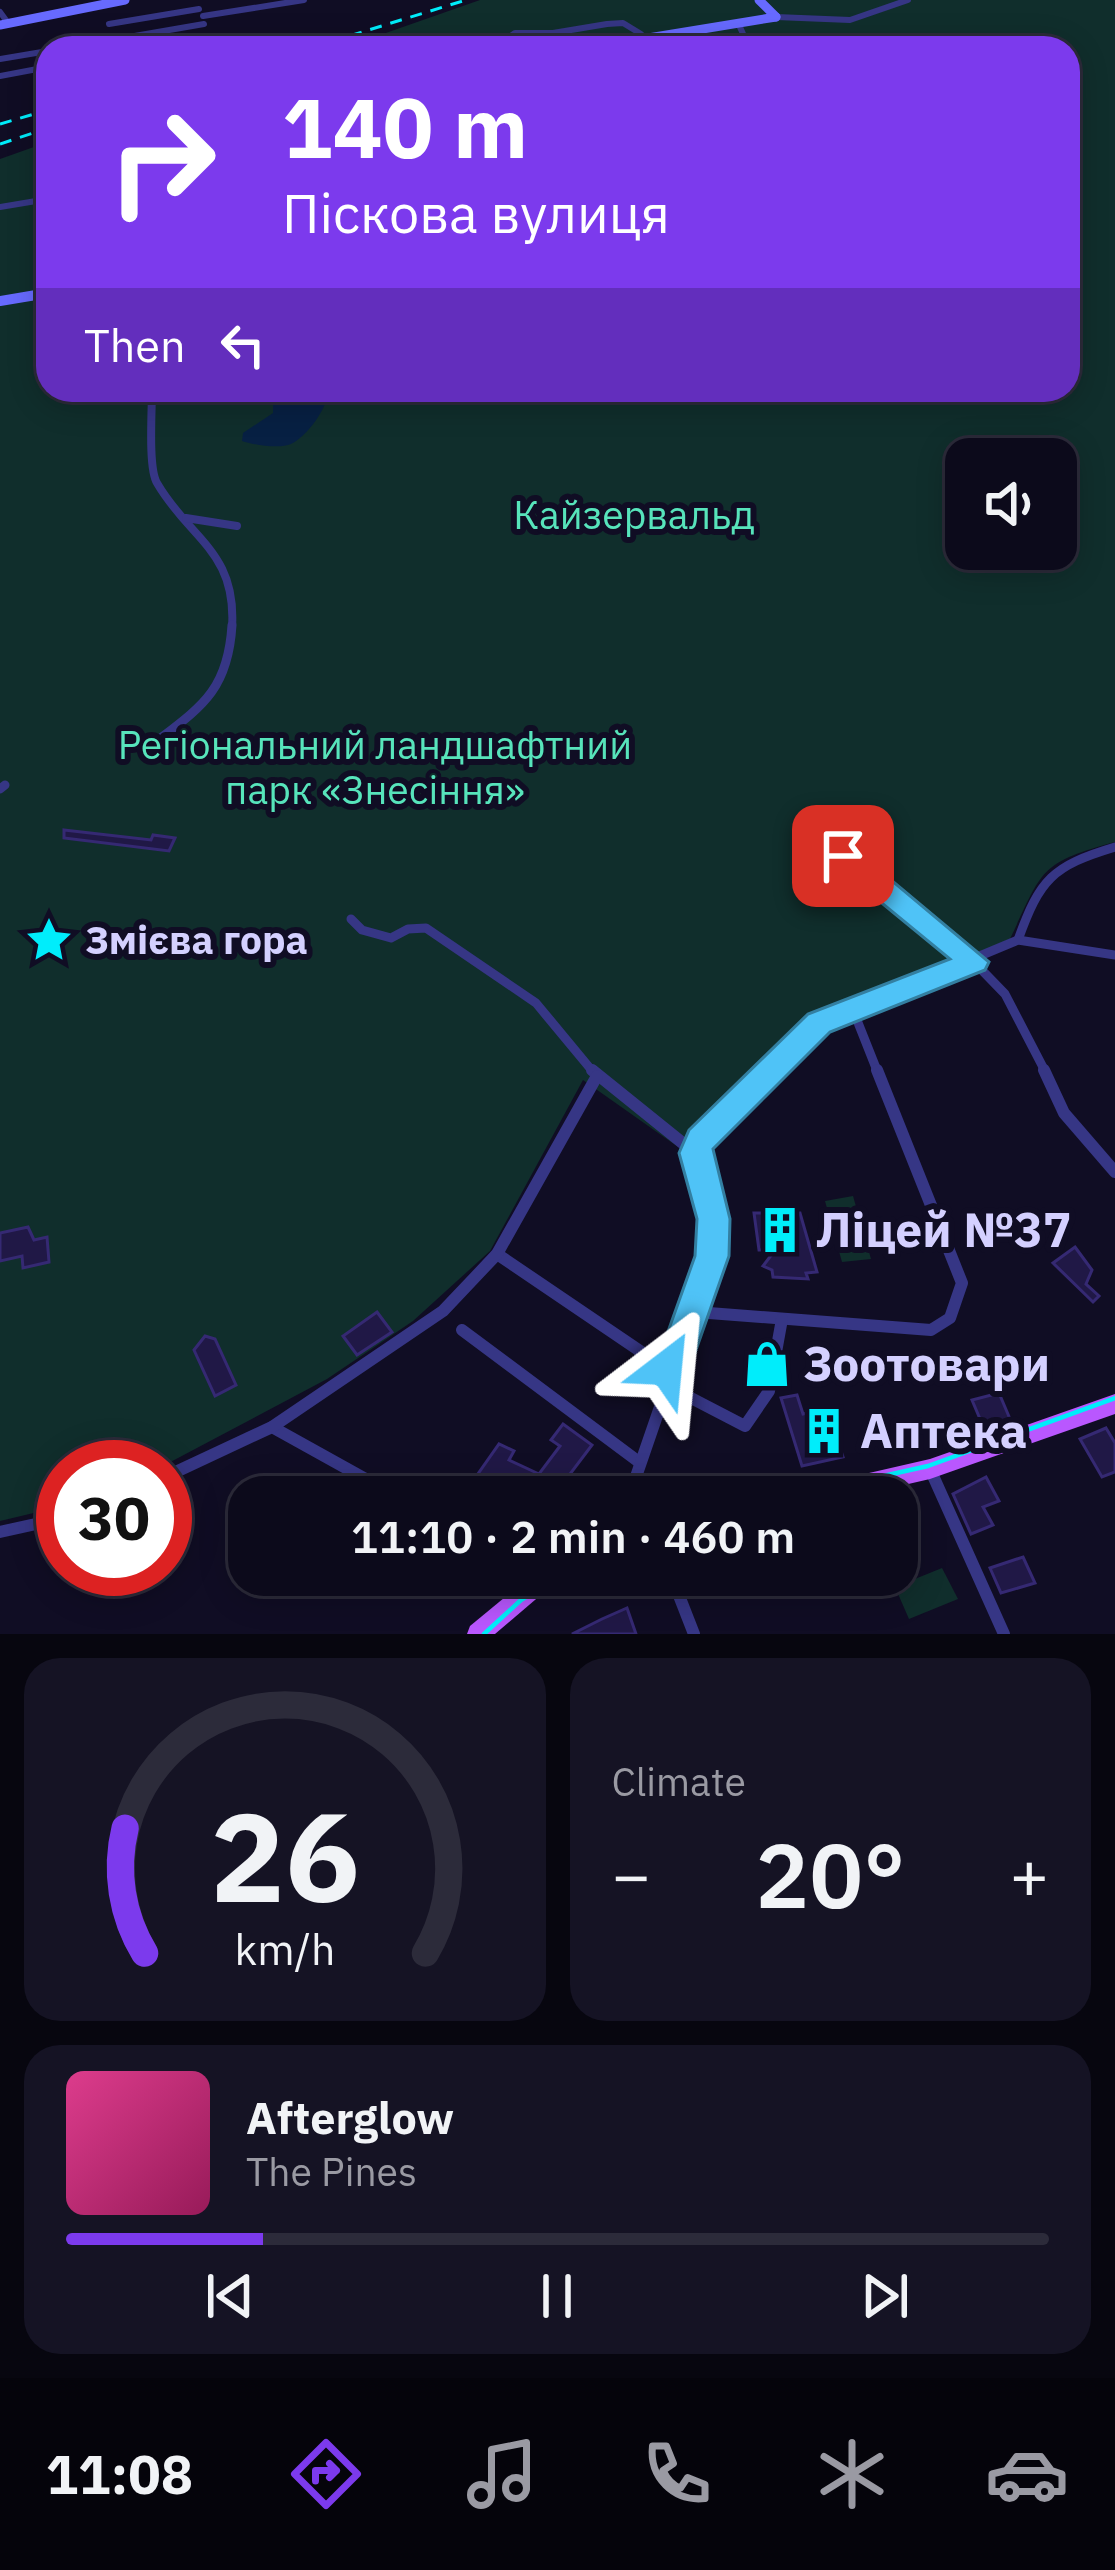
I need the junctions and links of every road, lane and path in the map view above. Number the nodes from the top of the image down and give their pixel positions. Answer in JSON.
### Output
{"nodes":[{"id":1,"x":125,"y":0,"type":"edge"},
{"id":2,"x":194,"y":0,"type":"edge"},
{"id":3,"x":304,"y":0,"type":"edge"},
{"id":4,"x":759,"y":0,"type":"edge"},
{"id":5,"x":908,"y":0,"type":"edge"},
{"id":6,"x":202,"y":16,"type":"junction"},
{"id":7,"x":770,"y":17,"type":"junction"},
{"id":8,"x":2,"y":19,"type":"edge"},
{"id":9,"x":109,"y":24,"type":"dead end"},
{"id":10,"x":739,"y":25,"type":"junction"},
{"id":11,"x":641,"y":34,"type":"junction"},
{"id":12,"x":116,"y":36,"type":"edge"},
{"id":13,"x":206,"y":36,"type":"edge"},
{"id":14,"x":511,"y":36,"type":"edge"},
{"id":15,"x":633,"y":36,"type":"edge"},
{"id":16,"x":744,"y":36,"type":"edge"},
{"id":17,"x":36,"y":53,"type":"edge"},
{"id":18,"x":0,"y":59,"type":"edge"},
{"id":19,"x":36,"y":69,"type":"edge"},
{"id":20,"x":0,"y":76,"type":"edge"},
{"id":21,"x":36,"y":201,"type":"edge"},
{"id":22,"x":0,"y":207,"type":"edge"},
{"id":23,"x":36,"y":295,"type":"edge"},
{"id":24,"x":1,"y":299,"type":"edge"},
{"id":25,"x":152,"y":402,"type":"edge"},
{"id":26,"x":186,"y":518,"type":"junction"},
{"id":27,"x":236,"y":526,"type":"dead end"},
{"id":28,"x":153,"y":744,"type":"dead end"},
{"id":29,"x":1115,"y":847,"type":"edge"},
{"id":30,"x":843,"y":856,"type":"dead end"},
{"id":31,"x":351,"y":919,"type":"dead end"},
{"id":32,"x":1018,"y":940,"type":"junction"},
{"id":33,"x":1112,"y":958,"type":"edge"},
{"id":34,"x":974,"y":962,"type":"junction"},
{"id":35,"x":853,"y":1010,"type":"junction"},
{"id":36,"x":597,"y":1076,"type":"junction"},
{"id":37,"x":695,"y":1153,"type":"junction"},
{"id":38,"x":1115,"y":1172,"type":"edge"},
{"id":39,"x":496,"y":1254,"type":"junction"},
{"id":40,"x":696,"y":1312,"type":"junction"},
{"id":41,"x":782,"y":1319,"type":"junction"},
{"id":42,"x":462,"y":1330,"type":"dead end"},
{"id":43,"x":669,"y":1378,"type":"junction"},
{"id":44,"x":1115,"y":1404,"type":"edge"},
{"id":45,"x":272,"y":1427,"type":"junction"},
{"id":46,"x":639,"y":1462,"type":"junction"},
{"id":47,"x":192,"y":1465,"type":"edge"},
{"id":48,"x":930,"y":1469,"type":"junction"},
{"id":49,"x":360,"y":1476,"type":"edge"},
{"id":50,"x":635,"y":1476,"type":"edge"},
{"id":51,"x":900,"y":1476,"type":"edge"},
{"id":52,"x":36,"y":1524,"type":"edge"},
{"id":53,"x":0,"y":1532,"type":"edge"},
{"id":54,"x":522,"y":1596,"type":"edge"},
{"id":55,"x":679,"y":1596,"type":"edge"},
{"id":56,"x":478,"y":1634,"type":"edge"},
{"id":57,"x":694,"y":1634,"type":"edge"},
{"id":58,"x":1004,"y":1634,"type":"edge"}],
"edges":[{"from":1,"to":8,"type":"street"},
{"from":2,"to":6,"type":"street"},
{"from":3,"to":6,"type":"street"},
{"from":4,"to":7,"type":"street"},
{"from":5,"to":7,"type":"street"},
{"from":6,"to":9,"type":"street"},
{"from":6,"to":12,"type":"street"},
{"from":6,"to":13,"type":"street"},
{"from":7,"to":10,"type":"street"},
{"from":10,"to":11,"type":"street"},
{"from":10,"to":16,"type":"street"},
{"from":11,"to":14,"type":"street"},
{"from":11,"to":15,"type":"street"},
{"from":17,"to":18,"type":"street"},
{"from":19,"to":20,"type":"street"},
{"from":21,"to":22,"type":"street"},
{"from":23,"to":24,"type":"street"},
{"from":25,"to":26,"type":"street"},
{"from":26,"to":27,"type":"street"},
{"from":26,"to":28,"type":"street"},
{"from":29,"to":32,"type":"street"},
{"from":30,"to":34,"type":"street"},
{"from":31,"to":36,"type":"street"},
{"from":32,"to":33,"type":"street"},
{"from":32,"to":34,"type":"street"},
{"from":34,"to":35,"type":"street"},
{"from":34,"to":38,"type":"street"},
{"from":35,"to":37,"type":"street"},
{"from":35,"to":41,"type":"street"},
{"from":36,"to":37,"type":"street"},
{"from":36,"to":39,"type":"street"},
{"from":37,"to":40,"type":"street"},
{"from":39,"to":43,"type":"street"},
{"from":39,"to":45,"type":"street"},
{"from":40,"to":41,"type":"street"},
{"from":40,"to":43,"type":"street"},
{"from":41,"to":43,"type":"street"},
{"from":42,"to":46,"type":"street"},
{"from":43,"to":46,"type":"street"},
{"from":44,"to":48,"type":"main road"},
{"from":45,"to":47,"type":"street"},
{"from":45,"to":49,"type":"street"},
{"from":46,"to":50,"type":"street"},
{"from":48,"to":51,"type":"main road"},
{"from":48,"to":58,"type":"street"},
{"from":52,"to":53,"type":"street"},
{"from":54,"to":56,"type":"main road"},
{"from":55,"to":57,"type":"street"}]}
